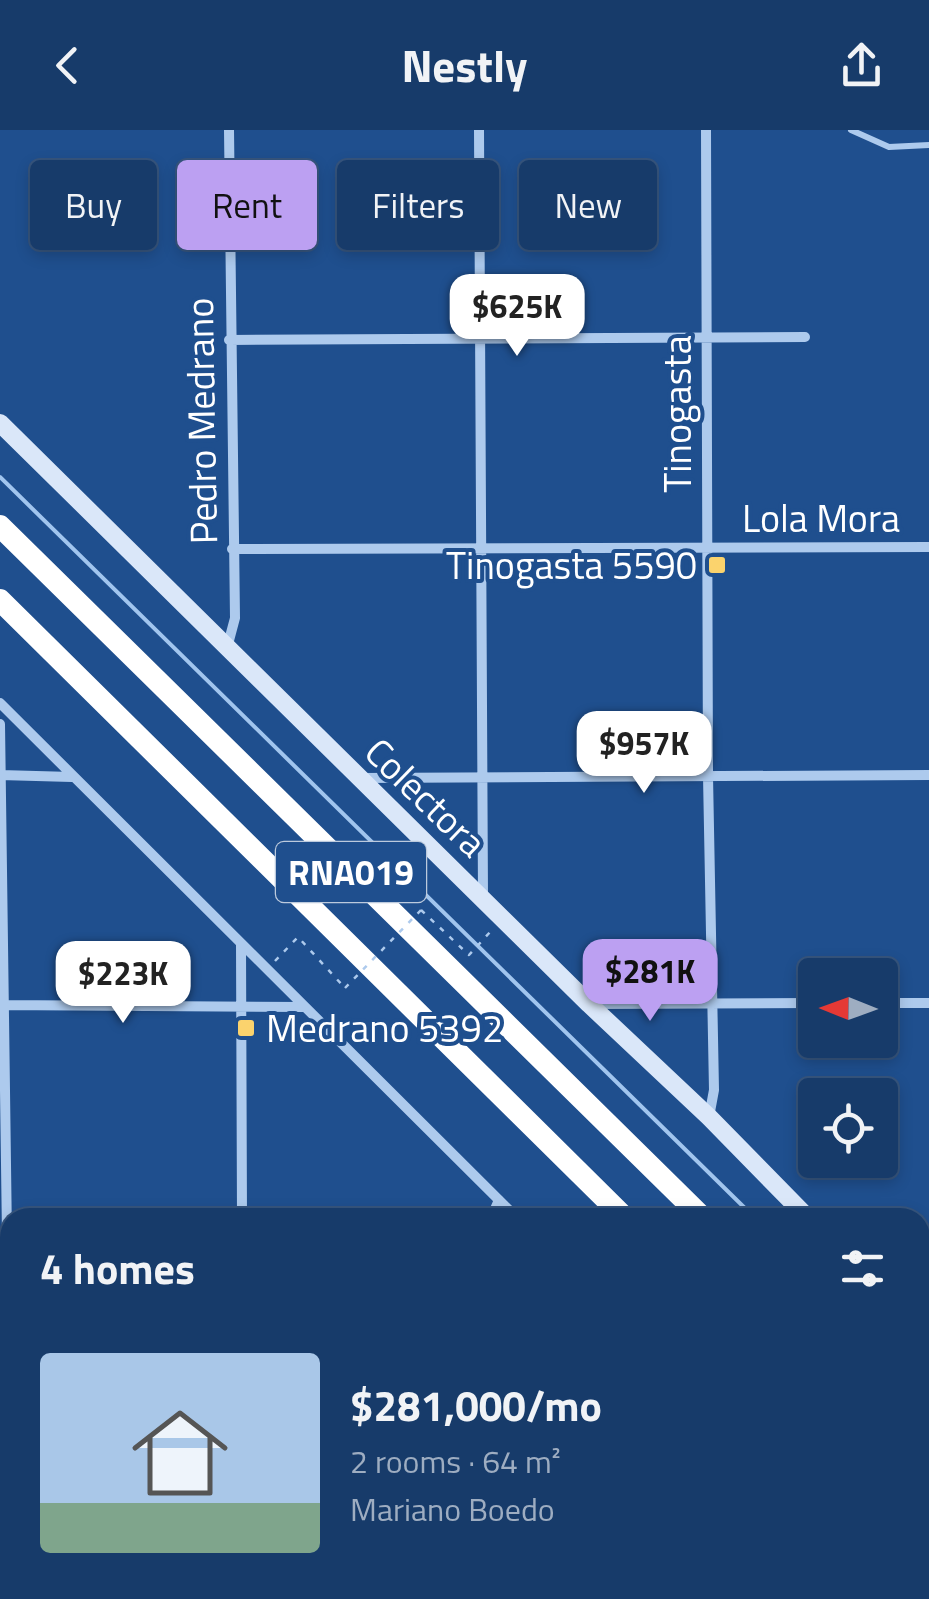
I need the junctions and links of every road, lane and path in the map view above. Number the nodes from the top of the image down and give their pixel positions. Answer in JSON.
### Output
{"nodes":[{"id":1,"x":230,"y":130,"type":"edge"},
{"id":2,"x":480,"y":130,"type":"edge"},
{"id":3,"x":706,"y":130,"type":"edge"},
{"id":4,"x":851,"y":130,"type":"edge"},
{"id":5,"x":929,"y":145,"type":"edge"},
{"id":6,"x":706,"y":338,"type":"junction"},
{"id":7,"x":805,"y":338,"type":"dead end"},
{"id":8,"x":480,"y":339,"type":"junction"},
{"id":9,"x":229,"y":340,"type":"junction"},
{"id":10,"x":0,"y":423,"type":"edge"},
{"id":11,"x":0,"y":526,"type":"edge"},
{"id":12,"x":707,"y":548,"type":"junction"},
{"id":13,"x":929,"y":548,"type":"edge"},
{"id":14,"x":232,"y":549,"type":"junction"},
{"id":15,"x":481,"y":549,"type":"junction"},
{"id":16,"x":0,"y":600,"type":"edge"},
{"id":17,"x":227,"y":649,"type":"junction"},
{"id":18,"x":0,"y":703,"type":"edge"},
{"id":19,"x":0,"y":724,"type":"edge"},
{"id":20,"x":1,"y":775,"type":"edge"},
{"id":21,"x":708,"y":776,"type":"junction"},
{"id":22,"x":929,"y":776,"type":"edge"},
{"id":23,"x":74,"y":777,"type":"junction"},
{"id":24,"x":482,"y":777,"type":"junction"},
{"id":25,"x":358,"y":778,"type":"junction"},
{"id":26,"x":482,"y":898,"type":"junction"},
{"id":27,"x":494,"y":927,"type":"dead end"},
{"id":28,"x":241,"y":946,"type":"junction"},
{"id":29,"x":286,"y":971,"type":"dead end"},
{"id":30,"x":712,"y":1003,"type":"junction"},
{"id":31,"x":798,"y":1003,"type":"edge"},
{"id":32,"x":898,"y":1003,"type":"edge"},
{"id":33,"x":929,"y":1003,"type":"edge"},
{"id":34,"x":589,"y":1004,"type":"junction"},
{"id":35,"x":3,"y":1006,"type":"edge"},
{"id":36,"x":241,"y":1006,"type":"junction"},
{"id":37,"x":304,"y":1007,"type":"junction"},
{"id":38,"x":709,"y":1116,"type":"junction"},
{"id":39,"x":499,"y":1200,"type":"junction"},
{"id":40,"x":6,"y":1208,"type":"edge"},
{"id":41,"x":242,"y":1208,"type":"edge"},
{"id":42,"x":495,"y":1208,"type":"edge"},
{"id":43,"x":507,"y":1208,"type":"edge"},
{"id":44,"x":615,"y":1208,"type":"edge"},
{"id":45,"x":693,"y":1208,"type":"edge"},
{"id":46,"x":798,"y":1208,"type":"edge"}],
"edges":[{"from":1,"to":9,"type":"street","name":"Pedro Medrano"},
{"from":2,"to":8,"type":"street"},
{"from":3,"to":6,"type":"street","name":"Tinogasta"},
{"from":4,"to":5,"type":"lane"},
{"from":6,"to":7,"type":"street"},
{"from":6,"to":8,"type":"street"},
{"from":6,"to":12,"type":"street","name":"Tinogasta"},
{"from":8,"to":9,"type":"street"},
{"from":8,"to":15,"type":"street"},
{"from":9,"to":14,"type":"street","name":"Pedro Medrano"},
{"from":10,"to":17,"type":"street","name":"Colectora"},
{"from":11,"to":45,"type":"highway","number":"RNA019"},
{"from":12,"to":13,"type":"street","name":"Lola Mora"},
{"from":12,"to":15,"type":"street","name":"Lola Mora"},
{"from":12,"to":21,"type":"street","name":"Tinogasta"},
{"from":14,"to":15,"type":"street","name":"Lola Mora"},
{"from":14,"to":17,"type":"street","name":"Pedro Medrano"},
{"from":15,"to":24,"type":"street"},
{"from":16,"to":44,"type":"highway","number":"RNA019"},
{"from":17,"to":25,"type":"street","name":"Colectora"},
{"from":18,"to":23,"type":"street"},
{"from":19,"to":20,"type":"street"},
{"from":20,"to":23,"type":"street"},
{"from":20,"to":35,"type":"street"},
{"from":21,"to":22,"type":"street"},
{"from":21,"to":24,"type":"street"},
{"from":21,"to":30,"type":"street","name":"Tinogasta"},
{"from":23,"to":28,"type":"street"},
{"from":24,"to":25,"type":"street"},
{"from":24,"to":26,"type":"street"},
{"from":25,"to":26,"type":"street","name":"Colectora"},
{"from":26,"to":34,"type":"street","name":"Colectora"},
{"from":27,"to":29,"type":"path","bridge":true},
{"from":28,"to":36,"type":"street"},
{"from":28,"to":37,"type":"street"},
{"from":30,"to":31,"type":"street"},
{"from":30,"to":34,"type":"street"},
{"from":30,"to":38,"type":"street","name":"Tinogasta"},
{"from":32,"to":33,"type":"street"},
{"from":34,"to":38,"type":"street","name":"Colectora"},
{"from":35,"to":36,"type":"street"},
{"from":35,"to":40,"type":"street"},
{"from":36,"to":37,"type":"street"},
{"from":36,"to":41,"type":"street"},
{"from":37,"to":39,"type":"street"},
{"from":38,"to":46,"type":"street","name":"Colectora"},
{"from":39,"to":42,"type":"street"},
{"from":39,"to":43,"type":"street"}]}
